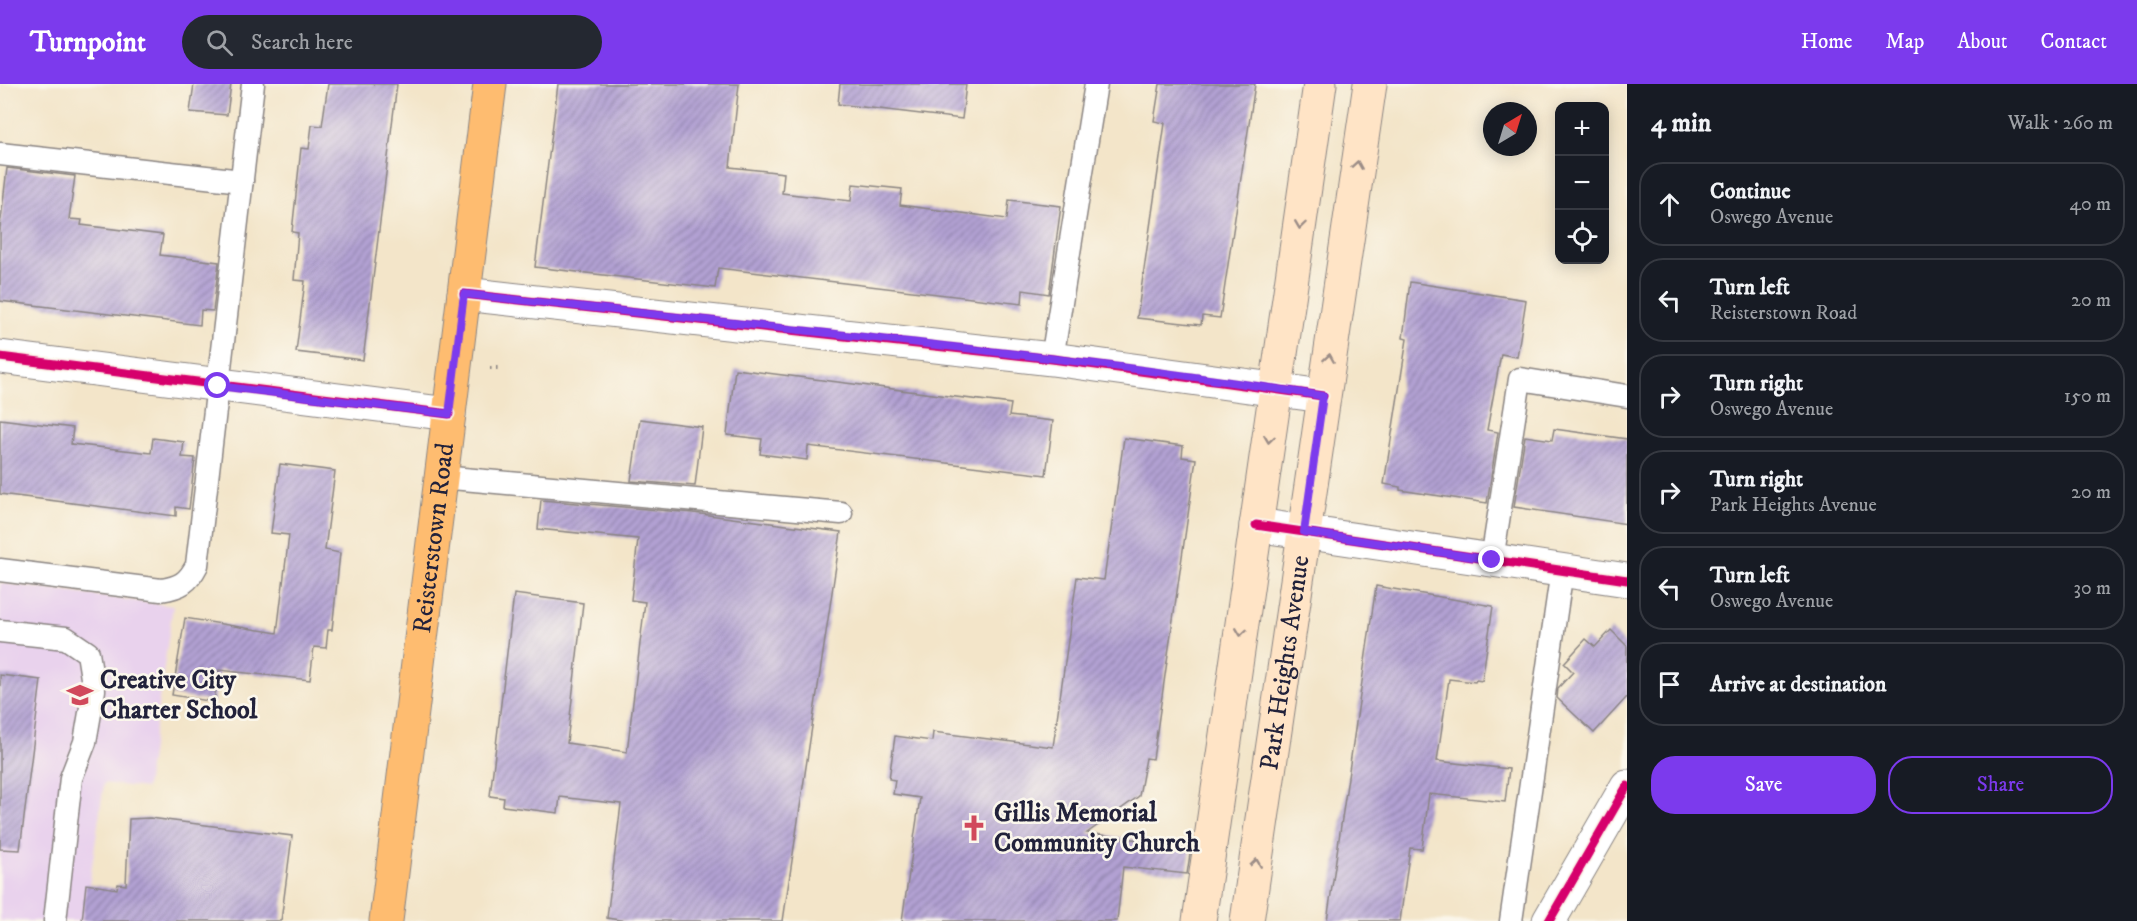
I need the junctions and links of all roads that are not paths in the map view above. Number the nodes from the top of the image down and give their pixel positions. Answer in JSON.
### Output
{"nodes":[{"id":1,"x":253,"y":84,"type":"edge"},
{"id":2,"x":490,"y":84,"type":"edge"},
{"id":3,"x":1096,"y":84,"type":"edge"},
{"id":4,"x":1320,"y":84,"type":"edge"},
{"id":5,"x":1370,"y":84,"type":"edge"},
{"id":6,"x":0,"y":154,"type":"edge"},
{"id":7,"x":242,"y":181,"type":"junction"},
{"id":8,"x":464,"y":294,"type":"junction"},
{"id":9,"x":0,"y":357,"type":"edge"},
{"id":10,"x":1052,"y":359,"type":"junction"},
{"id":11,"x":218,"y":386,"type":"junction"},
{"id":12,"x":1276,"y":389,"type":"junction"},
{"id":13,"x":1323,"y":396,"type":"junction"},
{"id":14,"x":1627,"y":396,"type":"edge"},
{"id":15,"x":449,"y":414,"type":"junction"},
{"id":16,"x":441,"y":477,"type":"junction"},
{"id":17,"x":842,"y":513,"type":"dead end"},
{"id":18,"x":1256,"y":525,"type":"junction"},
{"id":19,"x":1304,"y":532,"type":"junction"},
{"id":20,"x":1492,"y":560,"type":"junction"},
{"id":21,"x":0,"y":570,"type":"edge"},
{"id":22,"x":1562,"y":570,"type":"junction"},
{"id":23,"x":1627,"y":579,"type":"edge"},
{"id":24,"x":0,"y":631,"type":"edge"},
{"id":25,"x":1624,"y":796,"type":"edge"},
{"id":26,"x":56,"y":921,"type":"edge"},
{"id":27,"x":386,"y":921,"type":"edge"},
{"id":28,"x":1199,"y":921,"type":"edge"},
{"id":29,"x":1247,"y":921,"type":"edge"},
{"id":30,"x":1511,"y":921,"type":"edge"},
{"id":31,"x":1549,"y":921,"type":"edge"}],
"edges":[{"from":1,"to":7,"type":"lane"},
{"from":2,"to":8,"type":"main road","name":"Reisterstown Road"},
{"from":3,"to":10,"type":"lane"},
{"from":4,"to":12,"type":"main road","name":"Park Heights Avenue","one_way":true},
{"from":13,"to":5,"type":"main road","name":"Park Heights Avenue","one_way":true},
{"from":6,"to":7,"type":"lane"},
{"from":7,"to":11,"type":"lane"},
{"from":8,"to":10,"type":"street"},
{"from":8,"to":15,"type":"main road","name":"Reisterstown Road"},
{"from":9,"to":11,"type":"street"},
{"from":10,"to":12,"type":"street"},
{"from":11,"to":15,"type":"street"},
{"from":11,"to":21,"type":"lane"},
{"from":12,"to":13,"type":"street"},
{"from":12,"to":18,"type":"main road","name":"Park Heights Avenue","one_way":true},
{"from":13,"to":19,"type":"main road","name":"Park Heights Avenue"},
{"from":14,"to":20,"type":"lane"},
{"from":15,"to":16,"type":"main road","name":"Reisterstown Road"},
{"from":16,"to":17,"type":"lane"},
{"from":16,"to":27,"type":"main road","name":"Reisterstown Road"},
{"from":18,"to":19,"type":"street"},
{"from":18,"to":28,"type":"main road","name":"Park Heights Avenue","one_way":true},
{"from":19,"to":20,"type":"street"},
{"from":29,"to":19,"type":"main road","name":"Park Heights Avenue","one_way":true},
{"from":20,"to":22,"type":"street"},
{"from":22,"to":23,"type":"street"},
{"from":22,"to":30,"type":"lane"},
{"from":24,"to":26,"type":"lane"},
{"from":25,"to":31,"type":"street"}]}
